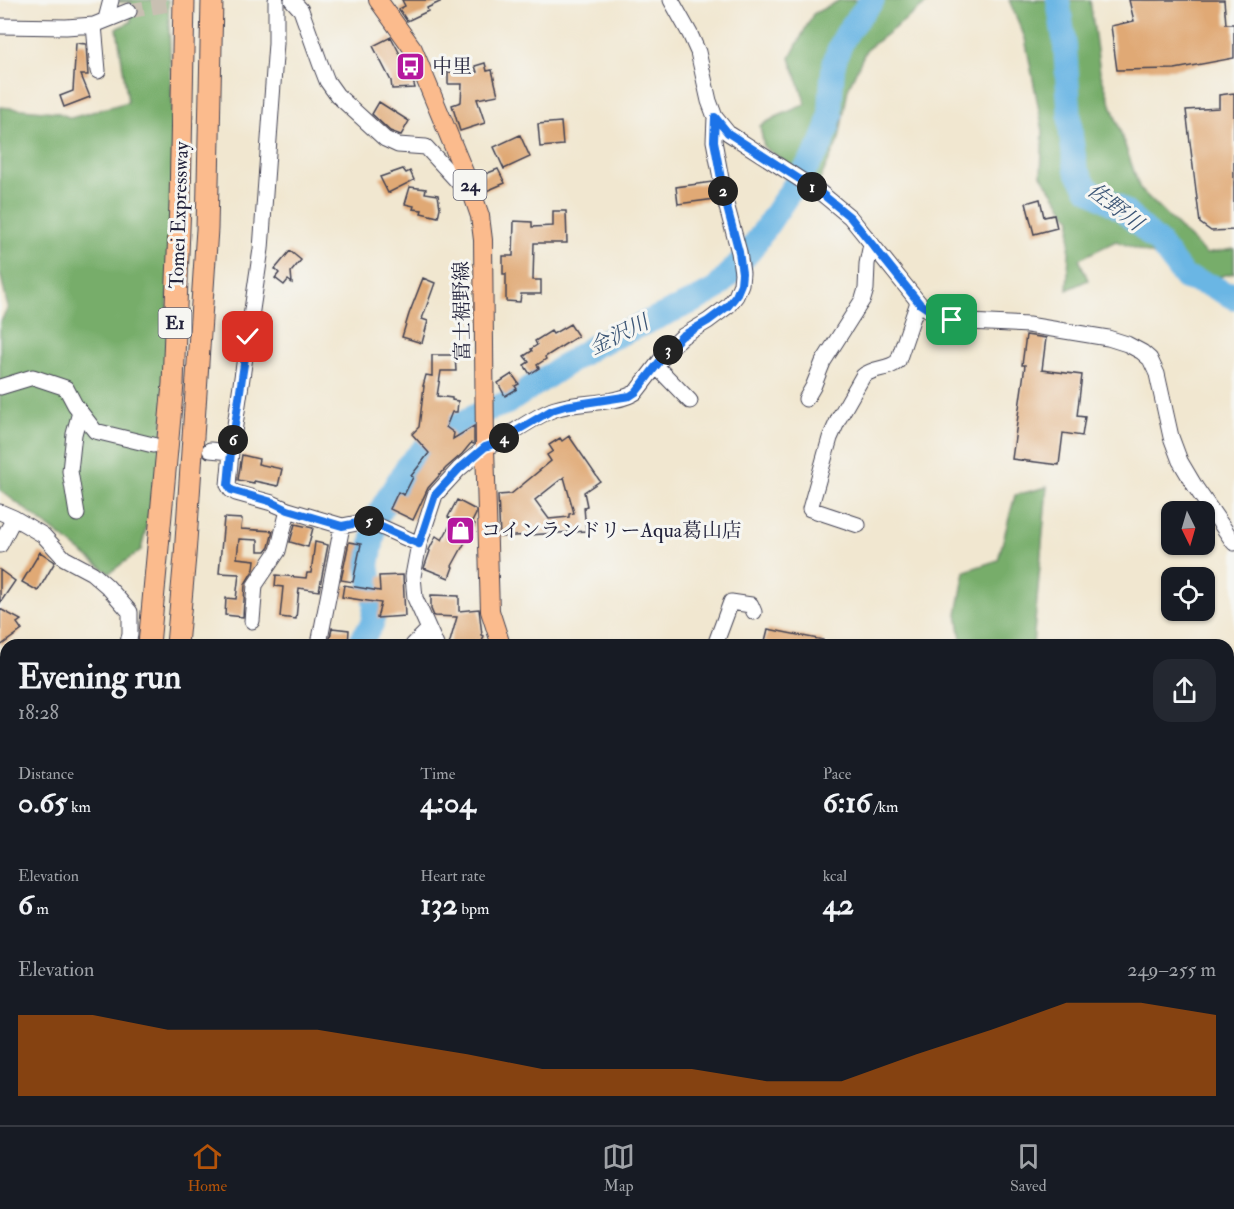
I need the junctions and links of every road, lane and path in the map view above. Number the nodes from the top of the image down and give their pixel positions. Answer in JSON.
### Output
{"nodes":[{"id":1,"x":111,"y":0,"type":"edge"},
{"id":2,"x":174,"y":0,"type":"edge"},
{"id":3,"x":184,"y":0,"type":"edge"},
{"id":4,"x":212,"y":0,"type":"edge"},
{"id":5,"x":276,"y":0,"type":"edge"},
{"id":6,"x":292,"y":0,"type":"edge"},
{"id":7,"x":378,"y":0,"type":"edge"},
{"id":8,"x":676,"y":1,"type":"edge"},
{"id":9,"x":129,"y":11,"type":"tunnel mouth"},
{"id":10,"x":100,"y":22,"type":"junction"},
{"id":11,"x":0,"y":26,"type":"edge"},
{"id":12,"x":98,"y":71,"type":"dead end"},
{"id":13,"x":715,"y":117,"type":"junction"},
{"id":14,"x":182,"y":121,"type":"junction"},
{"id":15,"x":469,"y":184,"type":"junction"},
{"id":16,"x":872,"y":244,"type":"junction"},
{"id":17,"x":918,"y":302,"type":"junction"},
{"id":18,"x":656,"y":366,"type":"junction"},
{"id":19,"x":0,"y":387,"type":"edge"},
{"id":20,"x":806,"y":399,"type":"dead end"},
{"id":21,"x":690,"y":400,"type":"dead end"},
{"id":22,"x":80,"y":412,"type":"junction"},
{"id":23,"x":153,"y":445,"type":"dead end"},
{"id":24,"x":485,"y":447,"type":"junction"},
{"id":25,"x":210,"y":450,"type":"dead end"},
{"id":26,"x":231,"y":452,"type":"junction"},
{"id":27,"x":288,"y":510,"type":"junction"},
{"id":28,"x":77,"y":514,"type":"dead end"},
{"id":29,"x":7,"y":515,"type":"edge"},
{"id":30,"x":858,"y":525,"type":"dead end"},
{"id":31,"x":342,"y":526,"type":"junction"},
{"id":32,"x":1234,"y":543,"type":"edge"},
{"id":33,"x":419,"y":544,"type":"junction"},
{"id":34,"x":0,"y":545,"type":"edge"},
{"id":35,"x":754,"y":612,"type":"dead end"},
{"id":36,"x":252,"y":621,"type":"dead end"},
{"id":37,"x":428,"y":630,"type":"junction"},
{"id":38,"x":129,"y":639,"type":"edge"},
{"id":39,"x":150,"y":639,"type":"edge"},
{"id":40,"x":178,"y":639,"type":"edge"},
{"id":41,"x":320,"y":639,"type":"edge"},
{"id":42,"x":419,"y":639,"type":"edge"},
{"id":43,"x":433,"y":639,"type":"edge"},
{"id":44,"x":499,"y":639,"type":"edge"},
{"id":45,"x":717,"y":639,"type":"edge"}],
"edges":[{"from":1,"to":10,"type":"street"},
{"from":2,"to":14,"type":"street"},
{"from":3,"to":14,"type":"highway","name":"Tomei Expressway","number":"E1"},
{"from":4,"to":40,"type":"highway","name":"Tomei Expressway","number":"E1"},
{"from":5,"to":26,"type":"street"},
{"from":6,"to":15,"type":"street"},
{"from":7,"to":15,"type":"main road","name":"富士裾野線","number":"24"},
{"from":8,"to":13,"type":"street"},
{"from":9,"to":10,"type":"street"},
{"from":10,"to":11,"type":"street"},
{"from":10,"to":12,"type":"street"},
{"from":13,"to":16,"type":"street"},
{"from":13,"to":18,"type":"street"},
{"from":14,"to":39,"type":"highway","name":"Tomei Expressway","number":"E1"},
{"from":15,"to":24,"type":"main road","name":"富士裾野線","number":"24"},
{"from":16,"to":17,"type":"street"},
{"from":16,"to":20,"type":"street"},
{"from":17,"to":30,"type":"street"},
{"from":17,"to":32,"type":"street"},
{"from":18,"to":21,"type":"street"},
{"from":18,"to":24,"type":"street"},
{"from":19,"to":22,"type":"street"},
{"from":22,"to":23,"type":"street"},
{"from":22,"to":28,"type":"street"},
{"from":24,"to":33,"type":"street"},
{"from":24,"to":44,"type":"main road","name":"富士裾野線","number":"24"},
{"from":25,"to":26,"type":"street"},
{"from":26,"to":27,"type":"street"},
{"from":27,"to":31,"type":"street"},
{"from":27,"to":36,"type":"street"},
{"from":29,"to":34,"type":"street"},
{"from":29,"to":38,"type":"street"},
{"from":31,"to":33,"type":"street"},
{"from":31,"to":41,"type":"street"},
{"from":33,"to":37,"type":"street"},
{"from":35,"to":45,"type":"street"},
{"from":37,"to":42,"type":"street"},
{"from":37,"to":43,"type":"street"}]}
